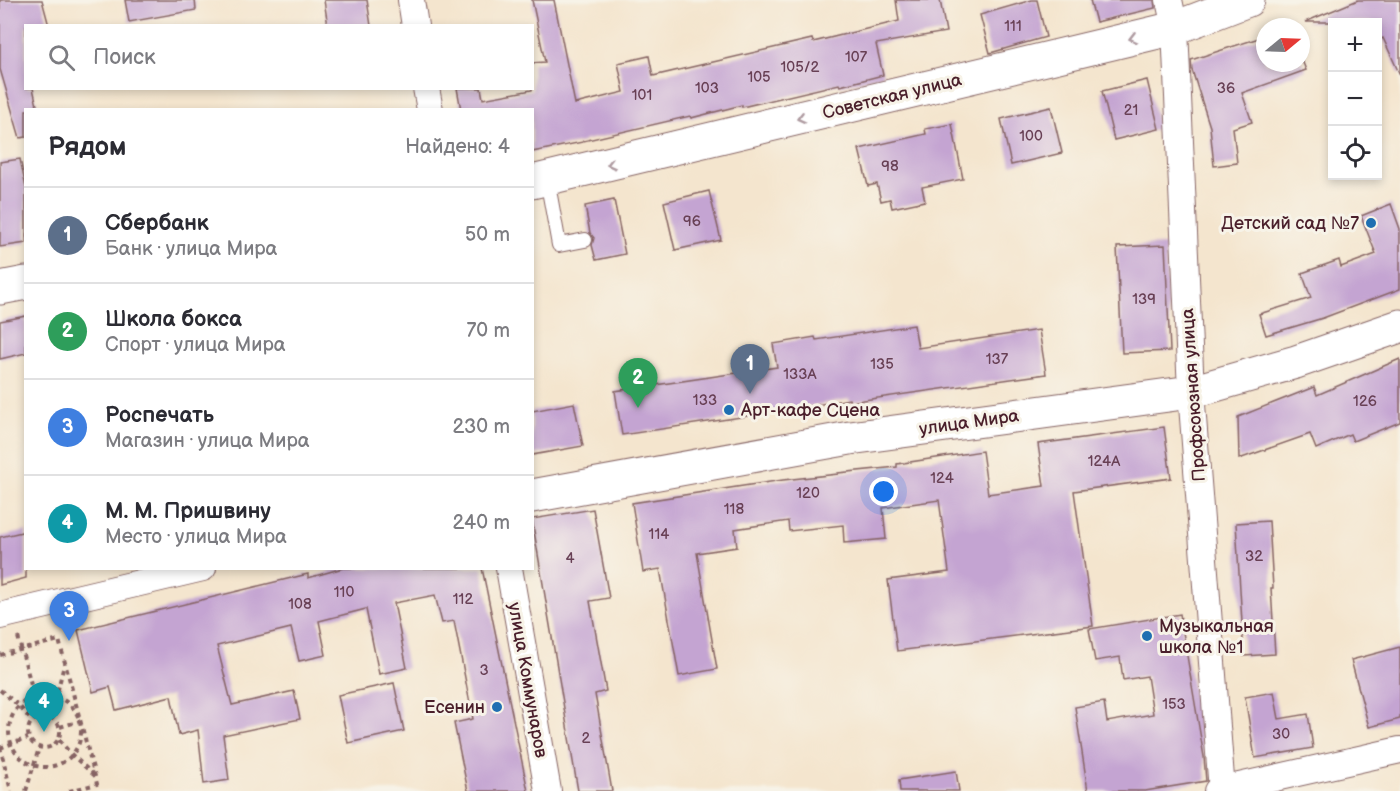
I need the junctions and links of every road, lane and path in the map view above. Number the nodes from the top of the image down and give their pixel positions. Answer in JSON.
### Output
{"nodes":[{"id":1,"x":411,"y":0,"type":"edge"},
{"id":2,"x":1248,"y":0,"type":"edge"},
{"id":3,"x":1172,"y":14,"type":"edge"},
{"id":4,"x":415,"y":24,"type":"edge"},
{"id":5,"x":426,"y":90,"type":"edge"},
{"id":6,"x":430,"y":108,"type":"edge"},
{"id":7,"x":540,"y":181,"type":"edge"},
{"id":8,"x":585,"y":240,"type":"dead end"},
{"id":9,"x":24,"y":283,"type":"edge"},
{"id":10,"x":0,"y":288,"type":"edge"},
{"id":11,"x":1400,"y":326,"type":"edge"},
{"id":12,"x":1191,"y":392,"type":"junction"},
{"id":13,"x":534,"y":496,"type":"edge"},
{"id":14,"x":195,"y":570,"type":"edge"},
{"id":15,"x":509,"y":570,"type":"edge"},
{"id":16,"x":5,"y":615,"type":"edge"},
{"id":17,"x":22,"y":650,"type":"junction"},
{"id":18,"x":0,"y":655,"type":"edge"},
{"id":19,"x":65,"y":663,"type":"junction"},
{"id":20,"x":0,"y":690,"type":"edge"},
{"id":21,"x":34,"y":695,"type":"junction"},
{"id":22,"x":56,"y":695,"type":"junction"},
{"id":23,"x":18,"y":705,"type":"junction"},
{"id":24,"x":41,"y":716,"type":"junction"},
{"id":25,"x":51,"y":717,"type":"junction"},
{"id":26,"x":32,"y":721,"type":"junction"},
{"id":27,"x":80,"y":722,"type":"junction"},
{"id":28,"x":60,"y":727,"type":"junction"},
{"id":29,"x":28,"y":738,"type":"junction"},
{"id":30,"x":59,"y":740,"type":"junction"},
{"id":31,"x":11,"y":745,"type":"junction"},
{"id":32,"x":0,"y":748,"type":"edge"},
{"id":33,"x":39,"y":748,"type":"junction"},
{"id":34,"x":1400,"y":750,"type":"edge"},
{"id":35,"x":72,"y":755,"type":"junction"},
{"id":36,"x":34,"y":765,"type":"junction"},
{"id":37,"x":94,"y":775,"type":"junction"},
{"id":38,"x":12,"y":791,"type":"edge"},
{"id":39,"x":26,"y":791,"type":"edge"},
{"id":40,"x":69,"y":791,"type":"edge"},
{"id":41,"x":548,"y":791,"type":"edge"},
{"id":42,"x":1220,"y":791,"type":"edge"}],
"edges":[{"from":1,"to":4,"type":"street"},
{"from":2,"to":3,"type":"street","name":"Советская улица"},
{"from":3,"to":7,"type":"street","name":"Советская улица","one_way":true},
{"from":3,"to":12,"type":"street","name":"Профсоюзная улица"},
{"from":5,"to":6,"type":"street"},
{"from":7,"to":8,"type":"lane"},
{"from":9,"to":10,"type":"street"},
{"from":11,"to":12,"type":"street","name":"улица Мира"},
{"from":12,"to":13,"type":"street","name":"улица Мира"},
{"from":12,"to":42,"type":"street","name":"Профсоюзная улица"},
{"from":14,"to":16,"type":"street"},
{"from":15,"to":41,"type":"street","name":"улица Коммунаров"},
{"from":16,"to":17,"type":"path"},
{"from":17,"to":18,"type":"path"},
{"from":17,"to":19,"type":"path"},
{"from":17,"to":21,"type":"path"},
{"from":19,"to":22,"type":"path"},
{"from":19,"to":27,"type":"path"},
{"from":20,"to":23,"type":"path"},
{"from":21,"to":22,"type":"path"},
{"from":21,"to":23,"type":"path"},
{"from":21,"to":24,"type":"path"},
{"from":22,"to":25,"type":"path"},
{"from":22,"to":27,"type":"path"},
{"from":23,"to":26,"type":"path"},
{"from":23,"to":31,"type":"path"},
{"from":24,"to":25,"type":"path"},
{"from":24,"to":26,"type":"path"},
{"from":25,"to":28,"type":"path"},
{"from":26,"to":29,"type":"path"},
{"from":27,"to":28,"type":"path"},
{"from":27,"to":35,"type":"path"},
{"from":27,"to":37,"type":"path"},
{"from":28,"to":30,"type":"path"},
{"from":29,"to":31,"type":"path"},
{"from":29,"to":33,"type":"path"},
{"from":30,"to":33,"type":"path"},
{"from":30,"to":35,"type":"path"},
{"from":31,"to":32,"type":"path"},
{"from":31,"to":36,"type":"path"},
{"from":32,"to":38,"type":"path"},
{"from":33,"to":36,"type":"path"},
{"from":34,"to":42,"type":"street"},
{"from":35,"to":36,"type":"path"},
{"from":35,"to":37,"type":"path"},
{"from":36,"to":39,"type":"path"},
{"from":37,"to":40,"type":"path"}]}
